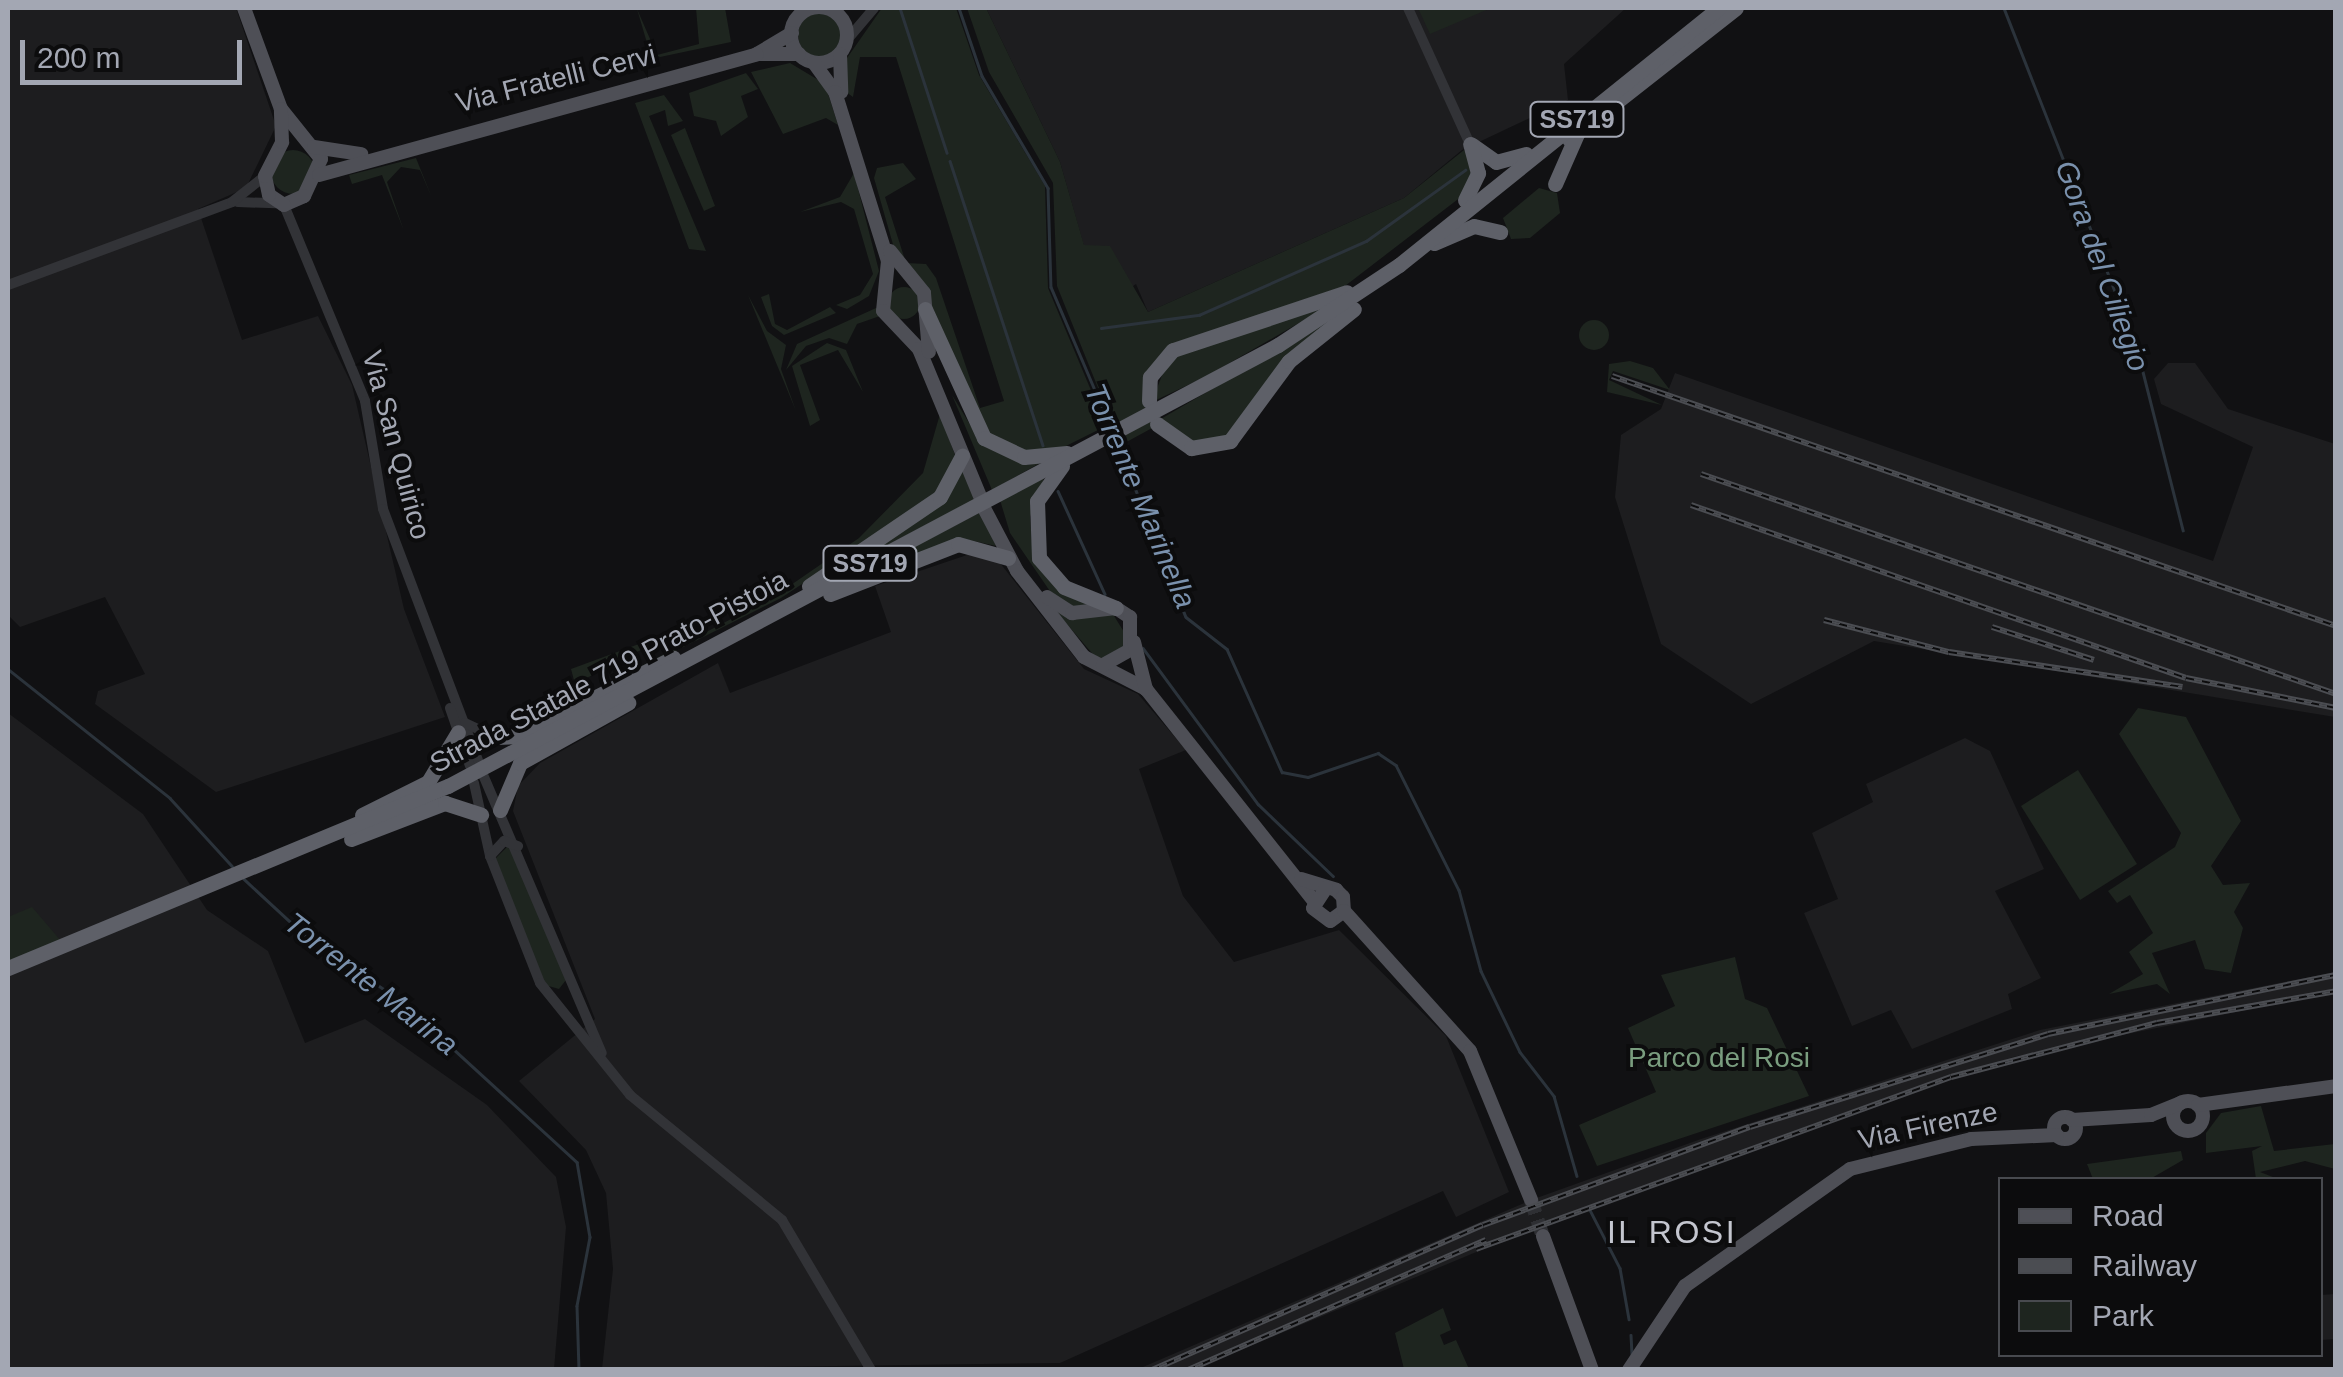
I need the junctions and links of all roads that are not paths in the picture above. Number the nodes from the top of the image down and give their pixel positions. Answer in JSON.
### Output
{"nodes":[{"id":1,"x":244,"y":8,"type":"edge"},
{"id":2,"x":825,"y":8,"type":"edge"},
{"id":3,"x":874,"y":8,"type":"edge"},
{"id":4,"x":1408,"y":8,"type":"edge"},
{"id":5,"x":1719,"y":8,"type":"edge"},
{"id":6,"x":1736,"y":8,"type":"edge"},
{"id":7,"x":792,"y":33,"type":"junction"},
{"id":8,"x":844,"y":47,"type":"junction"},
{"id":9,"x":758,"y":54,"type":"junction"},
{"id":10,"x":798,"y":54,"type":"junction"},
{"id":11,"x":814,"y":62,"type":"junction"},
{"id":12,"x":281,"y":109,"type":"junction"},
{"id":13,"x":1580,"y":130,"type":"junction"},
{"id":14,"x":310,"y":144,"type":"junction"},
{"id":15,"x":1470,"y":144,"type":"junction"},
{"id":16,"x":1540,"y":148,"type":"junction"},
{"id":17,"x":278,"y":154,"type":"junction"},
{"id":18,"x":367,"y":154,"type":"junction"},
{"id":19,"x":318,"y":174,"type":"junction"},
{"id":20,"x":266,"y":176,"type":"junction"},
{"id":21,"x":1555,"y":184,"type":"dead end"},
{"id":22,"x":304,"y":196,"type":"junction"},
{"id":23,"x":232,"y":202,"type":"junction"},
{"id":24,"x":280,"y":204,"type":"junction"},
{"id":25,"x":300,"y":229,"type":"junction"},
{"id":26,"x":1500,"y":232,"type":"dead end"},
{"id":27,"x":1435,"y":237,"type":"junction"},
{"id":28,"x":1399,"y":265,"type":"junction"},
{"id":29,"x":905,"y":280,"type":"junction"},
{"id":30,"x":8,"y":285,"type":"edge"},
{"id":31,"x":888,"y":286,"type":"junction"},
{"id":32,"x":922,"y":313,"type":"junction"},
{"id":33,"x":897,"y":324,"type":"junction"},
{"id":34,"x":1156,"y":411,"type":"junction"},
{"id":35,"x":1080,"y":450,"type":"junction"},
{"id":36,"x":962,"y":456,"type":"junction"},
{"id":37,"x":987,"y":501,"type":"junction"},
{"id":38,"x":1008,"y":558,"type":"junction"},
{"id":39,"x":1116,"y":608,"type":"junction"},
{"id":40,"x":766,"y":618,"type":"junction"},
{"id":41,"x":1134,"y":639,"type":"junction"},
{"id":42,"x":724,"y":640,"type":"junction"},
{"id":43,"x":1102,"y":665,"type":"junction"},
{"id":44,"x":1146,"y":689,"type":"junction"},
{"id":45,"x":460,"y":727,"type":"junction"},
{"id":46,"x":496,"y":738,"type":"joint"},
{"id":47,"x":474,"y":764,"type":"dead end"},
{"id":48,"x":500,"y":810,"type":"junction"},
{"id":49,"x":481,"y":815,"type":"junction"},
{"id":50,"x":519,"y":847,"type":"junction"},
{"id":51,"x":490,"y":856,"type":"junction"},
{"id":52,"x":283,"y":860,"type":"junction"},
{"id":53,"x":1300,"y":878,"type":"junction"},
{"id":54,"x":1326,"y":888,"type":"junction"},
{"id":55,"x":1313,"y":900,"type":"junction"},
{"id":56,"x":1339,"y":916,"type":"junction"},
{"id":57,"x":8,"y":968,"type":"edge"},
{"id":58,"x":570,"y":978,"type":"junction"},
{"id":59,"x":548,"y":993,"type":"junction"},
{"id":60,"x":609,"y":1067,"type":"junction"},
{"id":61,"x":2336,"y":1086,"type":"edge"},
{"id":62,"x":2236,"y":1100,"type":"junction"},
{"id":63,"x":2180,"y":1103,"type":"junction"},
{"id":64,"x":2198,"y":1104,"type":"junction"},
{"id":65,"x":2150,"y":1116,"type":"junction"},
{"id":66,"x":2202,"y":1120,"type":"junction"},
{"id":67,"x":2176,"y":1125,"type":"junction"},
{"id":68,"x":1531,"y":1200,"type":"tunnel mouth"},
{"id":69,"x":1543,"y":1236,"type":"tunnel mouth"},
{"id":70,"x":1582,"y":1353,"type":"junction"},
{"id":71,"x":1630,"y":1367,"type":"edge"},
{"id":72,"x":871,"y":1370,"type":"edge"},
{"id":73,"x":1581,"y":1370,"type":"edge"},
{"id":74,"x":1592,"y":1370,"type":"edge"}],
"edges":[{"from":1,"to":12,"type":"main road"},
{"from":2,"to":7,"type":"main road","name":"Via Fratelli Cervi"},
{"from":2,"to":8,"type":"main road","name":"Via Fratelli Cervi"},
{"from":3,"to":8,"type":"street"},
{"from":4,"to":15,"type":"street"},
{"from":5,"to":16,"type":"highway","name":"Strada Statale 719 Prato-Pistoia","number":"SS719"},
{"from":6,"to":13,"type":"highway","name":"Strada Statale 719 Prato-Pistoia","number":"SS719"},
{"from":7,"to":9,"type":"main road","name":"Via Fratelli Cervi"},
{"from":7,"to":10,"type":"main road"},
{"from":8,"to":11,"type":"main road"},
{"from":8,"to":29,"type":"main road"},
{"from":9,"to":10,"type":"main road","name":"Via Fratelli Cervi"},
{"from":9,"to":18,"type":"main road","name":"Via Fratelli Cervi"},
{"from":10,"to":11,"type":"main road","name":"Via Fratelli Cervi"},
{"from":11,"to":31,"type":"main road"},
{"from":12,"to":14,"type":"main road"},
{"from":12,"to":17,"type":"main road"},
{"from":13,"to":21,"type":"highway"},
{"from":13,"to":27,"type":"highway","name":"Strada Statale 719 Prato-Pistoia","number":"SS719"},
{"from":14,"to":17,"type":"main road"},
{"from":14,"to":18,"type":"main road","name":"Via Fratelli Cervi"},
{"from":14,"to":19,"type":"main road"},
{"from":15,"to":16,"type":"highway"},
{"from":15,"to":27,"type":"highway"},
{"from":16,"to":27,"type":"highway","name":"Strada Statale 719 Prato-Pistoia","number":"SS719"},
{"from":17,"to":20,"type":"main road"},
{"from":18,"to":19,"type":"main road","name":"Via Fratelli Cervi"},
{"from":19,"to":22,"type":"main road","name":"Via San Quirico"},
{"from":20,"to":23,"type":"street"},
{"from":20,"to":24,"type":"main road","name":"Via San Quirico"},
{"from":22,"to":24,"type":"main road"},
{"from":22,"to":25,"type":"street","name":"Via San Quirico"},
{"from":23,"to":24,"type":"street"},
{"from":23,"to":30,"type":"street"},
{"from":24,"to":25,"type":"street","name":"Via San Quirico"},
{"from":25,"to":45,"type":"street","name":"Via San Quirico"},
{"from":26,"to":27,"type":"highway"},
{"from":27,"to":28,"type":"highway","name":"Strada Statale 719 Prato-Pistoia","number":"SS719"},
{"from":28,"to":34,"type":"highway","name":"Strada Statale 719 Prato-Pistoia","number":"SS719"},
{"from":28,"to":34,"type":"highway"},
{"from":28,"to":34,"type":"highway"},
{"from":29,"to":31,"type":"main road"},
{"from":29,"to":32,"type":"main road"},
{"from":31,"to":33,"type":"main road"},
{"from":32,"to":33,"type":"main road"},
{"from":32,"to":35,"type":"highway"},
{"from":32,"to":37,"type":"main road"},
{"from":33,"to":36,"type":"main road"},
{"from":34,"to":35,"type":"highway","name":"Strada Statale 719 Prato-Pistoia","number":"SS719"},
{"from":35,"to":37,"type":"highway","name":"Strada Statale 719 Prato-Pistoia","number":"SS719"},
{"from":35,"to":39,"type":"highway"},
{"from":36,"to":37,"type":"main road"},
{"from":36,"to":40,"type":"highway"},
{"from":37,"to":38,"type":"main road"},
{"from":37,"to":39,"type":"main road"},
{"from":37,"to":40,"type":"highway","name":"Strada Statale 719 Prato-Pistoia","number":"SS719"},
{"from":38,"to":40,"type":"highway"},
{"from":38,"to":43,"type":"main road"},
{"from":39,"to":41,"type":"main road"},
{"from":40,"to":42,"type":"highway","name":"Strada Statale 719 Prato-Pistoia","number":"SS719"},
{"from":41,"to":43,"type":"main road"},
{"from":41,"to":44,"type":"main road"},
{"from":42,"to":46,"type":"highway"},
{"from":42,"to":48,"type":"highway"},
{"from":42,"to":52,"type":"highway","name":"Strada Statale 719 Prato-Pistoia","number":"SS719"},
{"from":43,"to":44,"type":"main road"},
{"from":44,"to":53,"type":"main road"},
{"from":45,"to":46,"type":"street"},
{"from":45,"to":47,"type":"street","name":"Via San Quirico"},
{"from":45,"to":52,"type":"highway"},
{"from":48,"to":49,"type":"street"},
{"from":48,"to":50,"type":"street"},
{"from":49,"to":51,"type":"street"},
{"from":49,"to":52,"type":"highway"},
{"from":50,"to":51,"type":"street"},
{"from":50,"to":58,"type":"street"},
{"from":51,"to":59,"type":"street"},
{"from":52,"to":57,"type":"highway","name":"Strada Statale 719 Prato-Pistoia","number":"SS719"},
{"from":53,"to":54,"type":"main road"},
{"from":53,"to":55,"type":"main road"},
{"from":54,"to":55,"type":"main road"},
{"from":54,"to":56,"type":"main road"},
{"from":55,"to":56,"type":"main road"},
{"from":56,"to":68,"type":"main road"},
{"from":58,"to":59,"type":"street"},
{"from":58,"to":60,"type":"street"},
{"from":59,"to":60,"type":"street"},
{"from":60,"to":72,"type":"street"},
{"from":61,"to":62,"type":"main road","name":"Via Firenze"},
{"from":62,"to":64,"type":"main road","name":"Via Firenze"},
{"from":62,"to":66,"type":"main road","name":"Via Firenze"},
{"from":63,"to":64,"type":"main road","name":"Via Firenze"},
{"from":63,"to":65,"type":"main road","name":"Via Firenze"},
{"from":63,"to":67,"type":"main road"},
{"from":64,"to":66,"type":"main road"},
{"from":65,"to":67,"type":"main road","name":"Via Firenze"},
{"from":65,"to":71,"type":"main road","name":"Via Firenze"},
{"from":66,"to":67,"type":"main road","name":"Via Firenze"},
{"from":69,"to":70,"type":"main road"},
{"from":70,"to":73,"type":"main road"},
{"from":70,"to":74,"type":"main road"}]}
